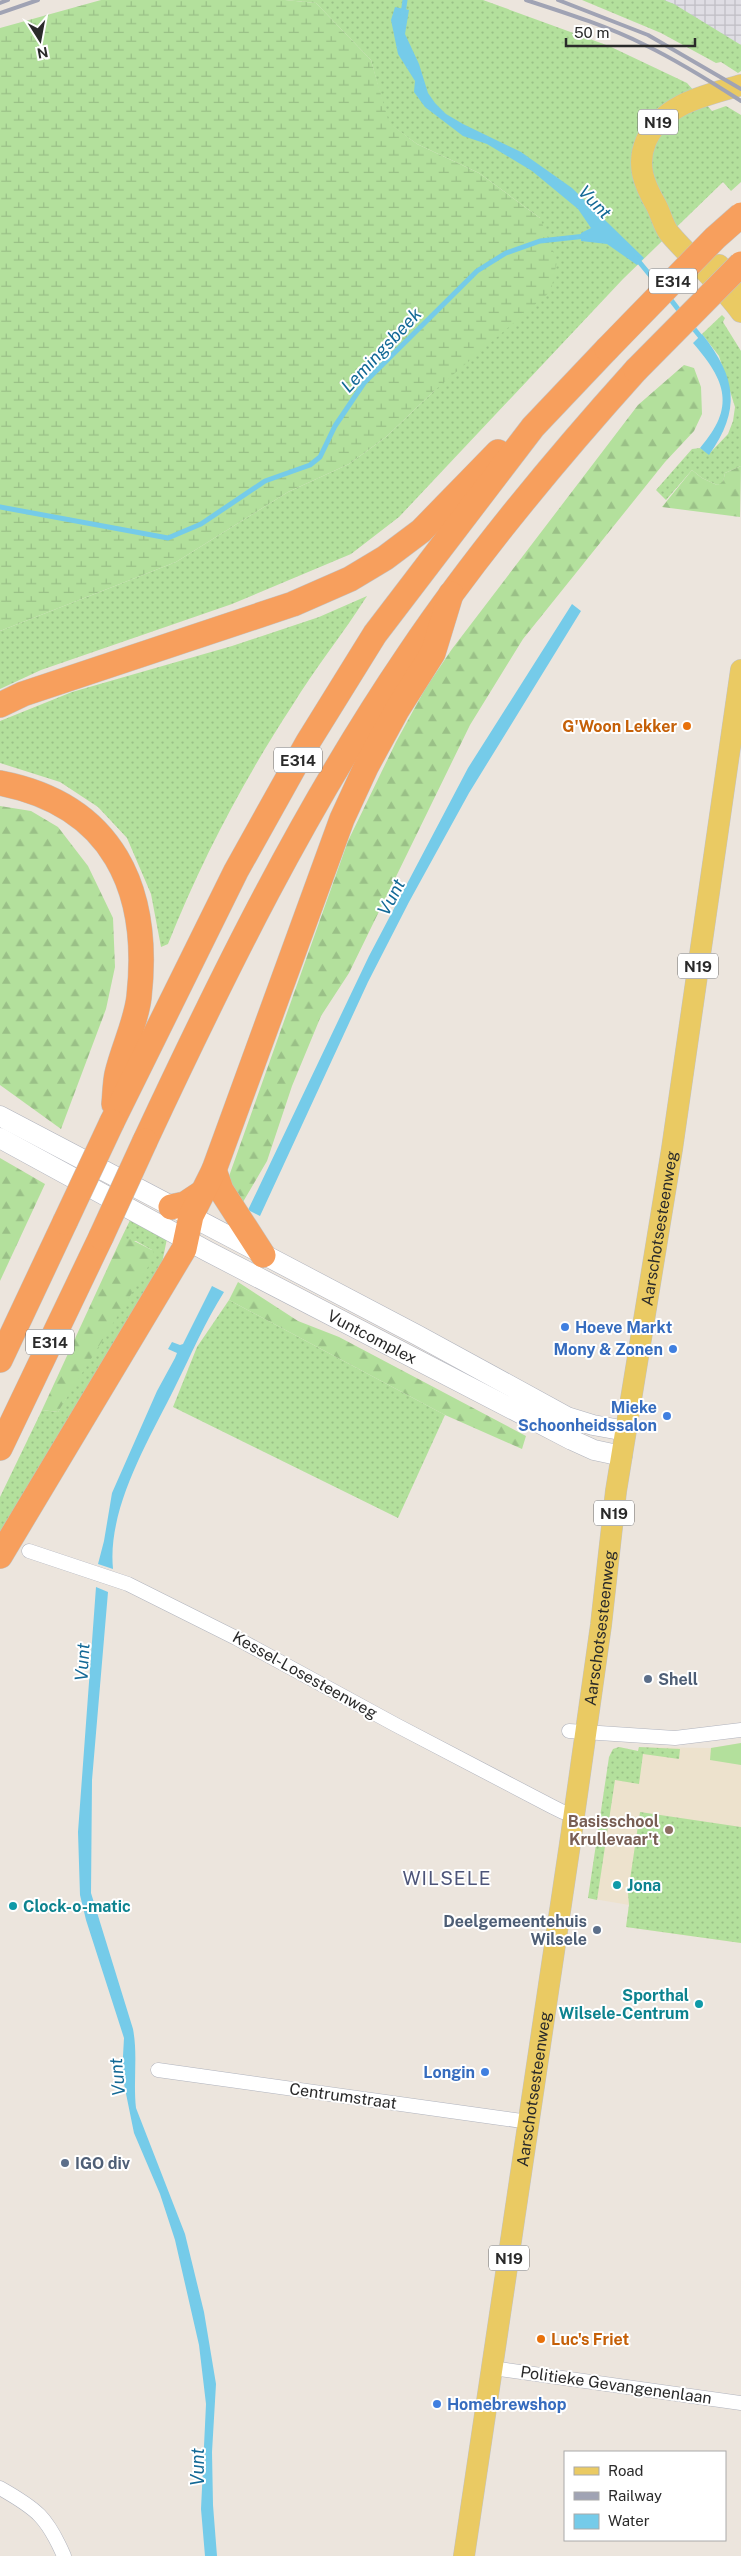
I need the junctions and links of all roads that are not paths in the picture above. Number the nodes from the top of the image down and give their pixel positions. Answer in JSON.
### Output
{"nodes":[{"id":1,"x":741,"y":85,"type":"edge"},
{"id":2,"x":657,"y":206,"type":"junction"},
{"id":3,"x":741,"y":215,"type":"edge"},
{"id":4,"x":741,"y":264,"type":"edge"},
{"id":5,"x":741,"y":288,"type":"edge"},
{"id":6,"x":741,"y":312,"type":"edge"},
{"id":7,"x":533,"y":427,"type":"junction"},
{"id":8,"x":451,"y":594,"type":"junction"},
{"id":9,"x":741,"y":670,"type":"edge"},
{"id":10,"x":0,"y":705,"type":"edge"},
{"id":11,"x":0,"y":783,"type":"edge"},
{"id":12,"x":0,"y":1116,"type":"edge"},
{"id":13,"x":112,"y":1122,"type":"junction"},
{"id":14,"x":0,"y":1138,"type":"edge"},
{"id":15,"x":214,"y":1170,"type":"junction"},
{"id":16,"x":128,"y":1208,"type":"junction"},
{"id":17,"x":187,"y":1214,"type":"junction"},
{"id":18,"x":263,"y":1255,"type":"junction"},
{"id":19,"x":0,"y":1360,"type":"edge"},
{"id":20,"x":626,"y":1431,"type":"junction"},
{"id":21,"x":0,"y":1448,"type":"edge"},
{"id":22,"x":622,"y":1456,"type":"junction"},
{"id":23,"x":29,"y":1550,"type":"dead end"},
{"id":24,"x":0,"y":1556,"type":"edge"},
{"id":25,"x":741,"y":1730,"type":"edge"},
{"id":26,"x":577,"y":1731,"type":"junction"},
{"id":27,"x":574,"y":1814,"type":"junction"},
{"id":28,"x":158,"y":2070,"type":"dead end"},
{"id":29,"x":529,"y":2122,"type":"junction"},
{"id":30,"x":492,"y":2368,"type":"junction"},
{"id":31,"x":741,"y":2403,"type":"edge"},
{"id":32,"x":0,"y":2488,"type":"edge"},
{"id":33,"x":64,"y":2556,"type":"edge"},
{"id":34,"x":464,"y":2556,"type":"edge"}],
"edges":[{"from":1,"to":2,"type":"main road","number":"N19"},
{"from":2,"to":5,"type":"main road","number":"N19"},
{"from":2,"to":6,"type":"main road","number":"N19"},
{"from":3,"to":7,"type":"highway","number":"E314","bridge":true},
{"from":4,"to":8,"type":"highway","number":"E314","bridge":true},
{"from":7,"to":10,"type":"highway"},
{"from":7,"to":13,"type":"highway","number":"E314"},
{"from":8,"to":15,"type":"highway"},
{"from":8,"to":21,"type":"highway","number":"E314","bridge":true},
{"from":9,"to":20,"type":"main road","name":"Aarschotsesteenweg","number":"N19"},
{"from":11,"to":13,"type":"highway"},
{"from":12,"to":17,"type":"main road","name":"Vuntcomplex"},
{"from":13,"to":19,"type":"highway","number":"E314","bridge":true},
{"from":14,"to":16,"type":"main road","name":"Vuntcomplex"},
{"from":15,"to":17,"type":"highway"},
{"from":15,"to":18,"type":"highway"},
{"from":16,"to":17,"type":"main road","name":"Vuntcomplex"},
{"from":16,"to":17,"type":"main road","name":"Vuntcomplex"},
{"from":17,"to":18,"type":"main road","name":"Vuntcomplex"},
{"from":17,"to":22,"type":"main road","name":"Vuntcomplex"},
{"from":17,"to":24,"type":"highway"},
{"from":18,"to":20,"type":"main road","name":"Vuntcomplex"},
{"from":20,"to":22,"type":"main road","name":"Aarschotsesteenweg","number":"N19"},
{"from":22,"to":26,"type":"main road","name":"Aarschotsesteenweg","number":"N19"},
{"from":23,"to":27,"type":"street","name":"Kessel-Losesteenweg"},
{"from":25,"to":26,"type":"street"},
{"from":26,"to":27,"type":"main road","name":"Aarschotsesteenweg","number":"N19"},
{"from":27,"to":29,"type":"main road","name":"Aarschotsesteenweg","number":"N19"},
{"from":28,"to":29,"type":"street","name":"Centrumstraat"},
{"from":29,"to":30,"type":"main road","name":"Aarschotsesteenweg","number":"N19"},
{"from":30,"to":31,"type":"street","name":"Politieke Gevangenenlaan"},
{"from":30,"to":34,"type":"main road","name":"Aarschotsesteenweg","number":"N19"},
{"from":32,"to":33,"type":"street"}]}
